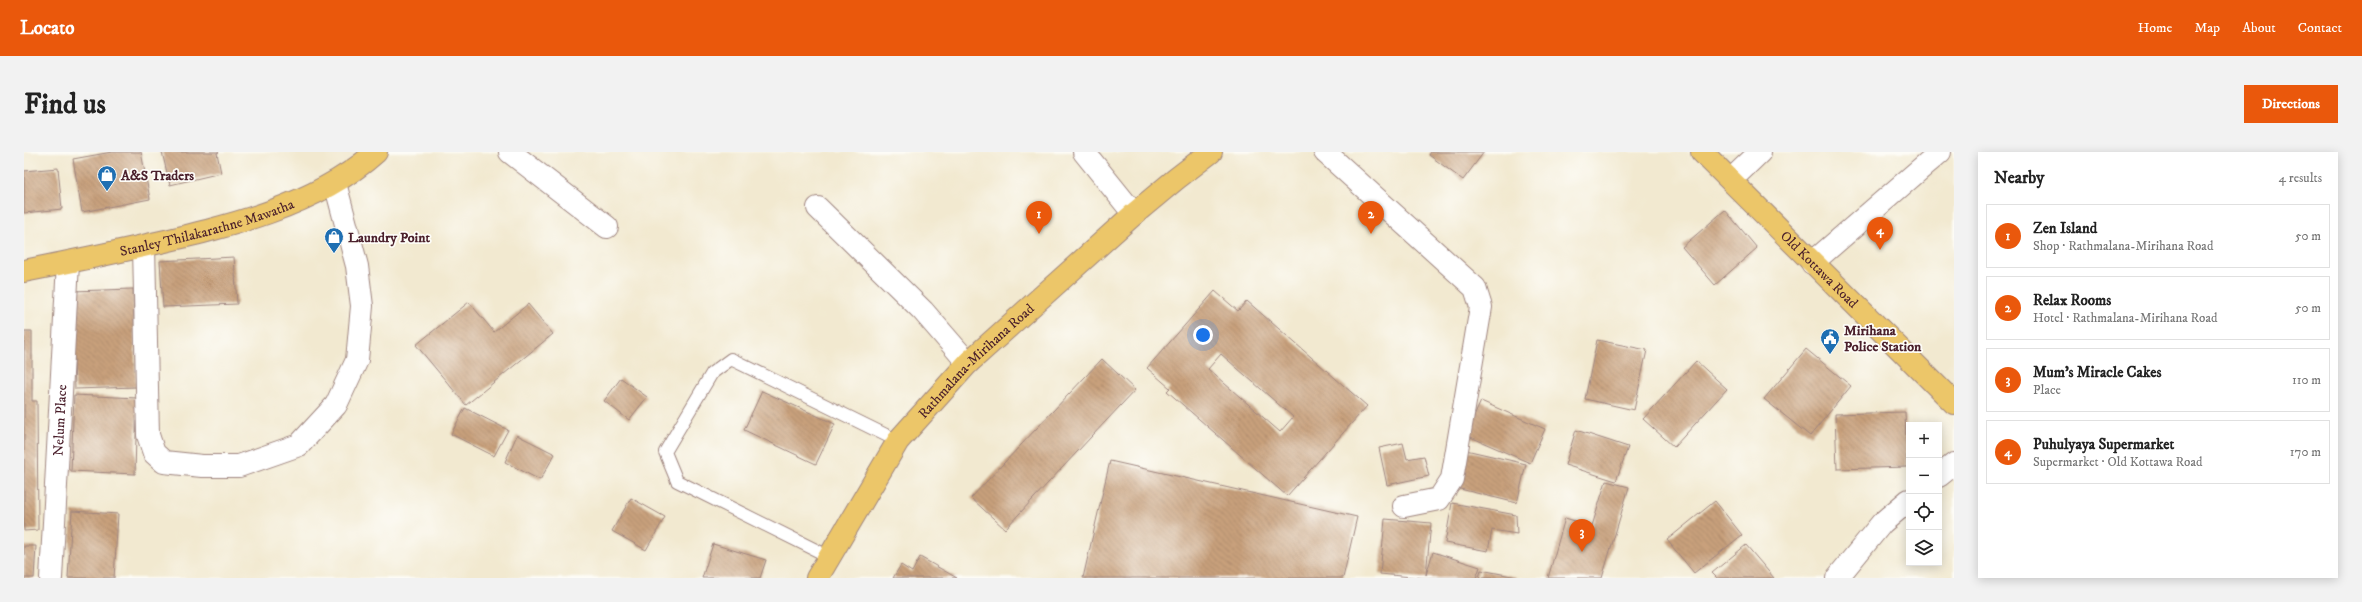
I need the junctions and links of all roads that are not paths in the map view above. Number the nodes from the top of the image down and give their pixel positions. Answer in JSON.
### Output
{"nodes":[{"id":1,"x":376,"y":152,"type":"edge"},
{"id":2,"x":510,"y":152,"type":"edge"},
{"id":3,"x":1084,"y":152,"type":"edge"},
{"id":4,"x":1198,"y":152,"type":"edge"},
{"id":5,"x":1211,"y":152,"type":"edge"},
{"id":6,"x":1325,"y":152,"type":"edge"},
{"id":7,"x":1702,"y":152,"type":"edge"},
{"id":8,"x":1760,"y":152,"type":"edge"},
{"id":9,"x":1940,"y":152,"type":"edge"},
{"id":10,"x":1176,"y":179,"type":"junction"},
{"id":11,"x":1732,"y":180,"type":"junction"},
{"id":12,"x":335,"y":183,"type":"junction"},
{"id":13,"x":818,"y":208,"type":"dead end"},
{"id":14,"x":1134,"y":214,"type":"junction"},
{"id":15,"x":607,"y":227,"type":"dead end"},
{"id":16,"x":144,"y":246,"type":"junction"},
{"id":17,"x":68,"y":262,"type":"junction"},
{"id":18,"x":1812,"y":262,"type":"junction"},
{"id":19,"x":24,"y":270,"type":"edge"},
{"id":20,"x":968,"y":363,"type":"junction"},
{"id":21,"x":1954,"y":403,"type":"edge"},
{"id":22,"x":898,"y":440,"type":"junction"},
{"id":23,"x":1954,"y":464,"type":"edge"},
{"id":24,"x":1942,"y":474,"type":"edge"},
{"id":25,"x":1906,"y":503,"type":"edge"},
{"id":26,"x":1404,"y":506,"type":"dead end"},
{"id":27,"x":828,"y":556,"type":"junction"},
{"id":28,"x":50,"y":578,"type":"edge"},
{"id":29,"x":817,"y":578,"type":"edge"},
{"id":30,"x":1837,"y":578,"type":"edge"}],
"edges":[{"from":1,"to":12,"type":"main road","name":"Stanley Thilakarathne Mawatha"},
{"from":2,"to":15,"type":"street"},
{"from":3,"to":14,"type":"street"},
{"from":4,"to":10,"type":"main road","name":"Rathmalana-Mirihana Road"},
{"from":5,"to":10,"type":"main road","name":"Rathmalana-Mirihana Road"},
{"from":6,"to":26,"type":"street"},
{"from":7,"to":11,"type":"main road","name":"Old Kottawa Road"},
{"from":8,"to":11,"type":"street"},
{"from":9,"to":18,"type":"street"},
{"from":10,"to":14,"type":"main road","name":"Rathmalana-Mirihana Road"},
{"from":11,"to":18,"type":"main road","name":"Old Kottawa Road"},
{"from":12,"to":16,"type":"main road","name":"Stanley Thilakarathne Mawatha"},
{"from":12,"to":16,"type":"street"},
{"from":13,"to":20,"type":"street"},
{"from":14,"to":20,"type":"main road","name":"Rathmalana-Mirihana Road"},
{"from":16,"to":17,"type":"main road","name":"Stanley Thilakarathne Mawatha"},
{"from":17,"to":19,"type":"main road","name":"Stanley Thilakarathne Mawatha"},
{"from":17,"to":28,"type":"street","name":"Nelum Place"},
{"from":18,"to":21,"type":"main road","name":"Old Kottawa Road"},
{"from":20,"to":22,"type":"main road","name":"Rathmalana-Mirihana Road"},
{"from":22,"to":27,"type":"main road","name":"Rathmalana-Mirihana Road"},
{"from":22,"to":27,"type":"lane"},
{"from":23,"to":24,"type":"street"},
{"from":25,"to":30,"type":"street"},
{"from":27,"to":29,"type":"main road","name":"Rathmalana-Mirihana Road"}]}
